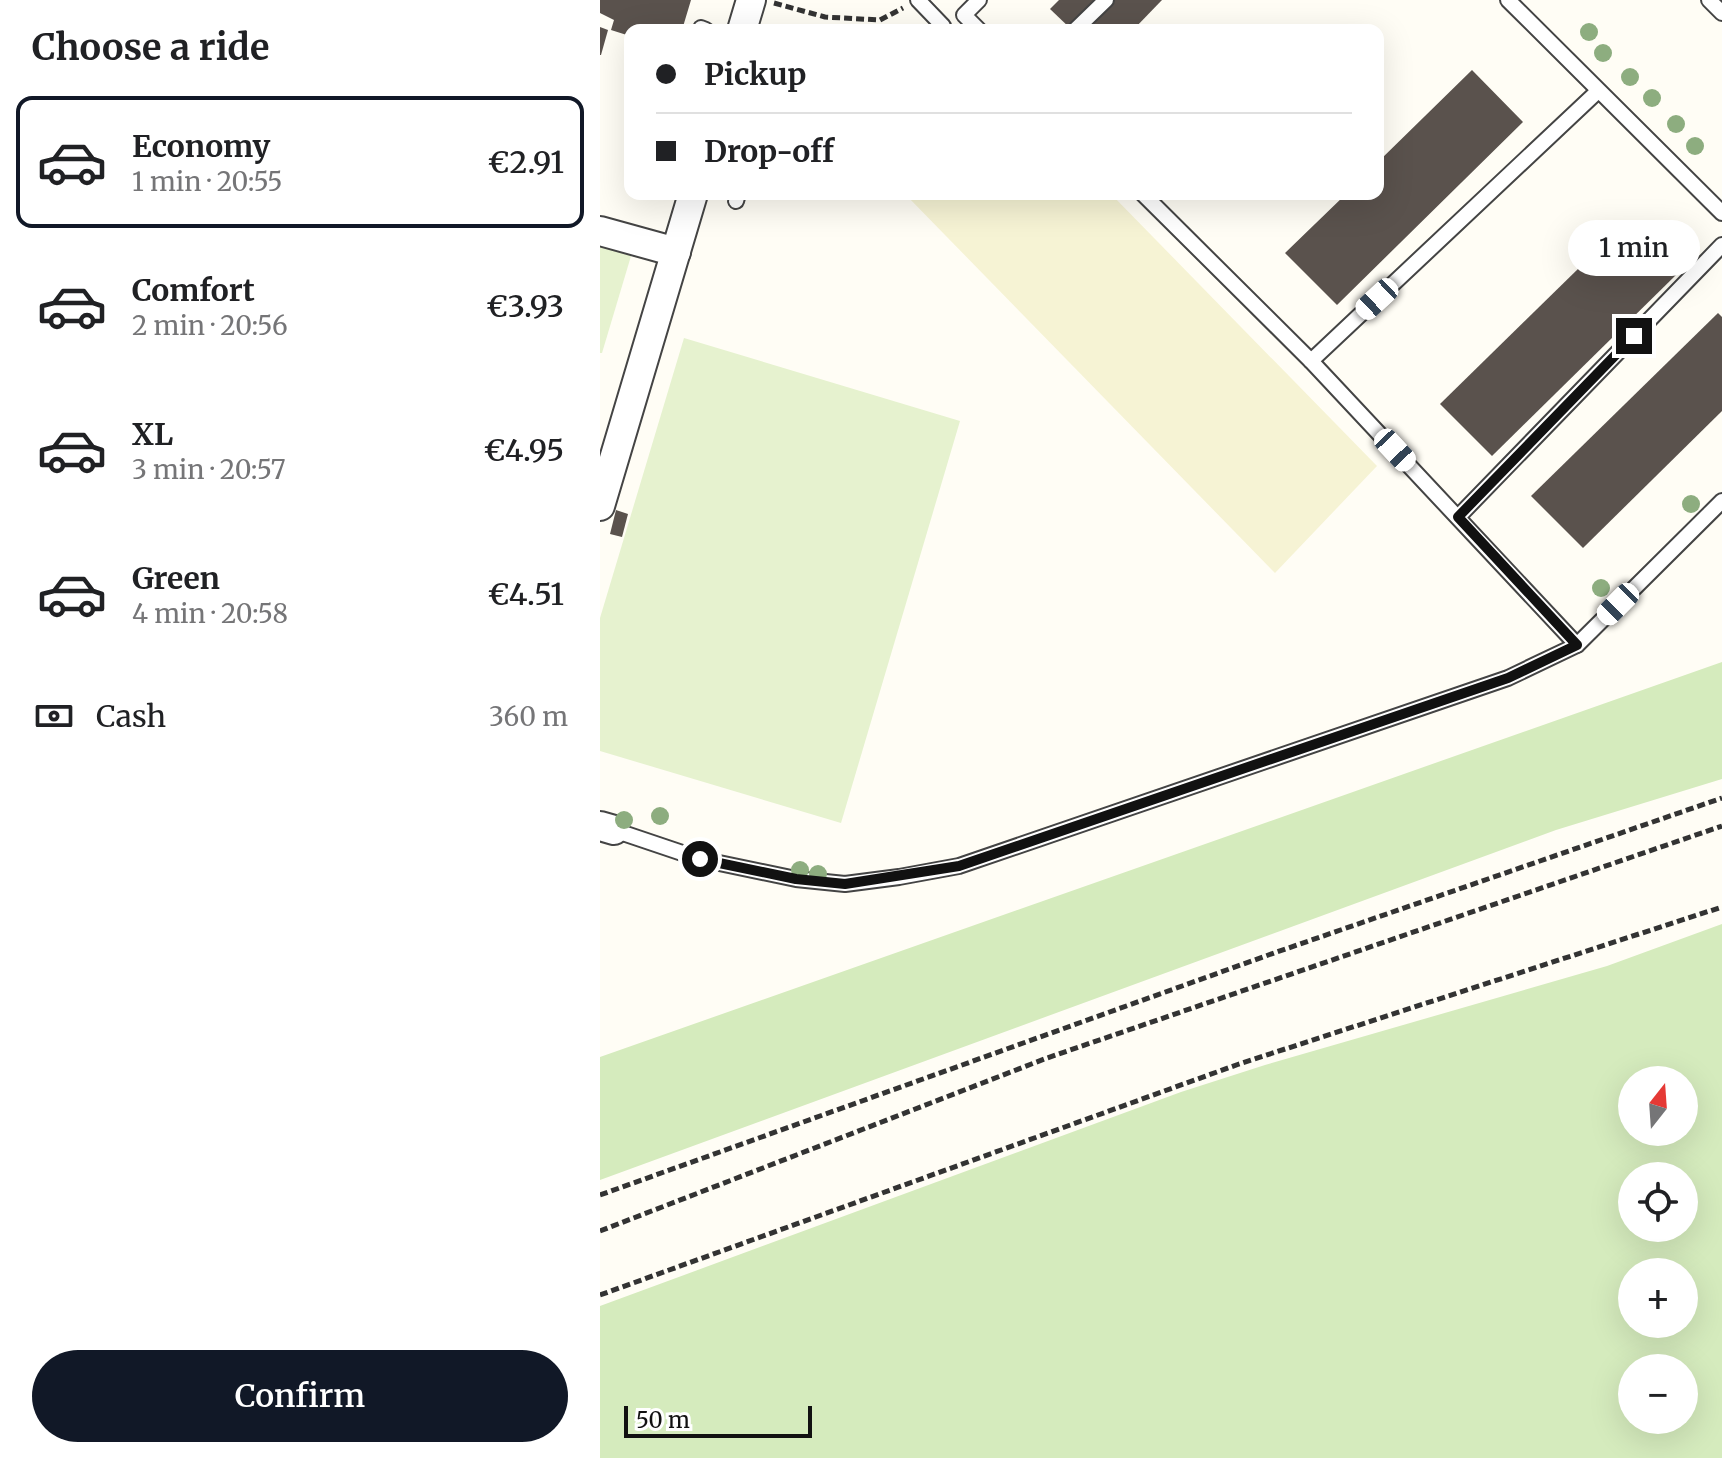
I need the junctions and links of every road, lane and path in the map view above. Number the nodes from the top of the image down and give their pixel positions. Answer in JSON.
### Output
{"nodes":[{"id":1,"x":751,"y":0,"type":"edge"},
{"id":2,"x":763,"y":0,"type":"edge"},
{"id":3,"x":918,"y":0,"type":"edge"},
{"id":4,"x":979,"y":0,"type":"edge"},
{"id":5,"x":1106,"y":0,"type":"edge"},
{"id":6,"x":1508,"y":0,"type":"edge"},
{"id":7,"x":1709,"y":0,"type":"edge"},
{"id":8,"x":1722,"y":13,"type":"edge"},
{"id":9,"x":964,"y":15,"type":"junction"},
{"id":10,"x":744,"y":24,"type":"edge"},
{"id":11,"x":937,"y":24,"type":"edge"},
{"id":12,"x":947,"y":24,"type":"edge"},
{"id":13,"x":973,"y":24,"type":"edge"},
{"id":14,"x":1081,"y":24,"type":"edge"},
{"id":15,"x":1598,"y":91,"type":"junction"},
{"id":16,"x":691,"y":200,"type":"edge"},
{"id":17,"x":1149,"y":200,"type":"edge"},
{"id":18,"x":1722,"y":213,"type":"edge"},
{"id":19,"x":600,"y":231,"type":"edge"},
{"id":20,"x":1722,"y":245,"type":"edge"},
{"id":21,"x":676,"y":252,"type":"junction"},
{"id":22,"x":1311,"y":361,"type":"junction"},
{"id":23,"x":1722,"y":501,"type":"edge"},
{"id":24,"x":600,"y":506,"type":"edge"},
{"id":25,"x":1458,"y":517,"type":"junction"},
{"id":26,"x":1577,"y":645,"type":"junction"},
{"id":27,"x":1722,"y":798,"type":"edge"},
{"id":28,"x":1722,"y":826,"type":"edge"},
{"id":29,"x":607,"y":828,"type":"edge"},
{"id":30,"x":1722,"y":907,"type":"edge"},
{"id":31,"x":600,"y":1195,"type":"edge"},
{"id":32,"x":600,"y":1231,"type":"edge"},
{"id":33,"x":600,"y":1295,"type":"edge"}],
"edges":[{"from":1,"to":10,"type":"street"},
{"from":2,"to":3,"type":"path"},
{"from":3,"to":11,"type":"lane"},
{"from":4,"to":9,"type":"lane"},
{"from":5,"to":14,"type":"lane"},
{"from":6,"to":15,"type":"lane"},
{"from":7,"to":8,"type":"lane"},
{"from":9,"to":12,"type":"lane"},
{"from":9,"to":13,"type":"lane"},
{"from":15,"to":18,"type":"lane"},
{"from":15,"to":22,"type":"lane"},
{"from":16,"to":21,"type":"street"},
{"from":17,"to":22,"type":"lane"},
{"from":19,"to":21,"type":"street"},
{"from":20,"to":25,"type":"lane"},
{"from":21,"to":24,"type":"street"},
{"from":22,"to":25,"type":"lane"},
{"from":23,"to":26,"type":"lane"},
{"from":25,"to":26,"type":"lane"},
{"from":26,"to":29,"type":"lane"},
{"from":27,"to":31,"type":"path"},
{"from":28,"to":32,"type":"path"},
{"from":30,"to":33,"type":"path"}]}
